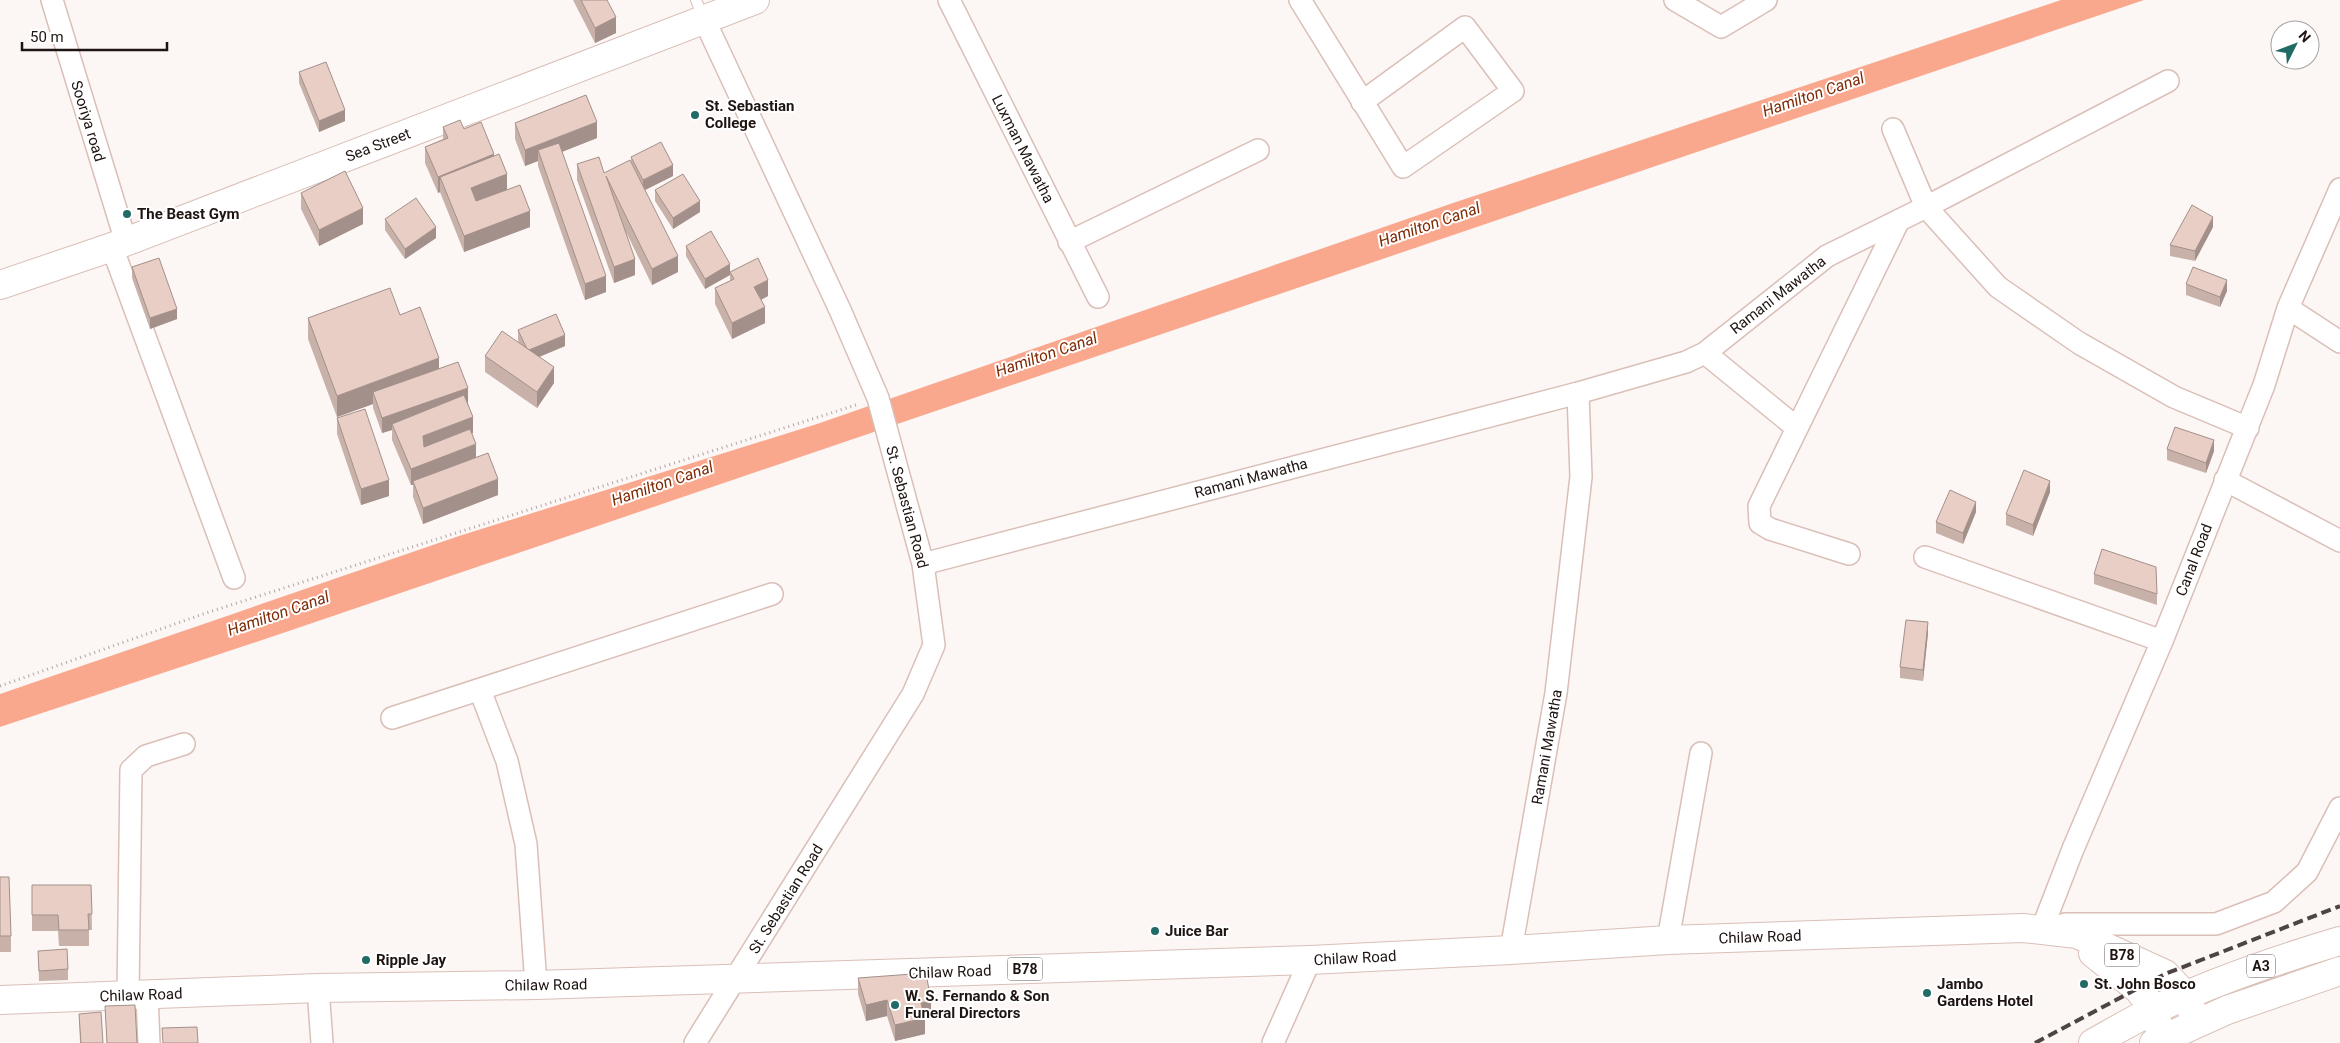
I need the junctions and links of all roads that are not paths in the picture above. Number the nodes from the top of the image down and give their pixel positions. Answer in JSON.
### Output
{"nodes":[{"id":1,"x":52,"y":0,"type":"edge"},
{"id":2,"x":755,"y":0,"type":"edge"},
{"id":3,"x":949,"y":0,"type":"edge"},
{"id":4,"x":1300,"y":0,"type":"edge"},
{"id":5,"x":1675,"y":0,"type":"edge"},
{"id":6,"x":1766,"y":0,"type":"edge"},
{"id":7,"x":700,"y":10,"type":"edge"},
{"id":8,"x":2168,"y":81,"type":"dead end"},
{"id":9,"x":1362,"y":102,"type":"junction"},
{"id":10,"x":1893,"y":130,"type":"dead end"},
{"id":11,"x":1258,"y":150,"type":"dead end"},
{"id":12,"x":2340,"y":189,"type":"edge"},
{"id":13,"x":1926,"y":207,"type":"junction"},
{"id":14,"x":1899,"y":220,"type":"junction"},
{"id":15,"x":1069,"y":242,"type":"junction"},
{"id":16,"x":119,"y":245,"type":"junction"},
{"id":17,"x":0,"y":284,"type":"edge"},
{"id":18,"x":1098,"y":297,"type":"dead end"},
{"id":19,"x":2288,"y":308,"type":"junction"},
{"id":20,"x":2340,"y":342,"type":"edge"},
{"id":21,"x":1705,"y":353,"type":"junction"},
{"id":22,"x":1578,"y":393,"type":"junction"},
{"id":23,"x":1797,"y":428,"type":"junction"},
{"id":24,"x":2248,"y":428,"type":"junction"},
{"id":25,"x":2225,"y":480,"type":"junction"},
{"id":26,"x":2340,"y":541,"type":"edge"},
{"id":27,"x":1849,"y":554,"type":"dead end"},
{"id":28,"x":1925,"y":557,"type":"dead end"},
{"id":29,"x":924,"y":564,"type":"junction"},
{"id":30,"x":234,"y":578,"type":"dead end"},
{"id":31,"x":772,"y":594,"type":"dead end"},
{"id":32,"x":2162,"y":641,"type":"junction"},
{"id":33,"x":480,"y":690,"type":"junction"},
{"id":34,"x":392,"y":718,"type":"dead end"},
{"id":35,"x":184,"y":744,"type":"dead end"},
{"id":36,"x":1701,"y":753,"type":"dead end"},
{"id":37,"x":2340,"y":808,"type":"edge"},
{"id":38,"x":2046,"y":929,"type":"junction"},
{"id":39,"x":1668,"y":940,"type":"junction"},
{"id":40,"x":2340,"y":941,"type":"edge"},
{"id":41,"x":1511,"y":950,"type":"junction"},
{"id":42,"x":1310,"y":960,"type":"junction"},
{"id":43,"x":2340,"y":971,"type":"edge"},
{"id":44,"x":736,"y":979,"type":"junction"},
{"id":45,"x":536,"y":985,"type":"junction"},
{"id":46,"x":318,"y":988,"type":"junction"},
{"id":47,"x":138,"y":995,"type":"junction"},
{"id":48,"x":2185,"y":996,"type":"junction"},
{"id":49,"x":0,"y":1000,"type":"edge"},
{"id":50,"x":2152,"y":1011,"type":"junction"},
{"id":51,"x":2197,"y":1022,"type":"junction"},
{"id":52,"x":2159,"y":1040,"type":"edge"},
{"id":53,"x":148,"y":1043,"type":"edge"},
{"id":54,"x":322,"y":1043,"type":"edge"},
{"id":55,"x":695,"y":1043,"type":"edge"},
{"id":56,"x":1273,"y":1043,"type":"edge"},
{"id":57,"x":2093,"y":1043,"type":"edge"}],
"edges":[{"from":1,"to":16,"type":"street","name":"Sooriya road"},
{"from":2,"to":7,"type":"main road","name":"Sea Street"},
{"from":3,"to":15,"type":"street","name":"Luxman Mawatha"},
{"from":4,"to":9,"type":"street"},
{"from":5,"to":6,"type":"street"},
{"from":7,"to":16,"type":"main road","name":"Sea Street"},
{"from":7,"to":29,"type":"street","name":"St. Sebastian Road"},
{"from":8,"to":13,"type":"street","name":"Ramani Mawatha"},
{"from":9,"to":9,"type":"street"},
{"from":10,"to":13,"type":"street"},
{"from":11,"to":15,"type":"street"},
{"from":12,"to":19,"type":"street","name":"Canal Road"},
{"from":13,"to":14,"type":"street","name":"Ramani Mawatha"},
{"from":13,"to":24,"type":"street"},
{"from":14,"to":21,"type":"street","name":"Ramani Mawatha"},
{"from":14,"to":23,"type":"street"},
{"from":15,"to":18,"type":"street","name":"Luxman Mawatha"},
{"from":16,"to":17,"type":"main road","name":"Sea Street"},
{"from":16,"to":30,"type":"street","name":"Sooriya road"},
{"from":19,"to":20,"type":"street"},
{"from":19,"to":24,"type":"street","name":"Canal Road"},
{"from":21,"to":22,"type":"street","name":"Ramani Mawatha"},
{"from":21,"to":23,"type":"street"},
{"from":22,"to":29,"type":"street","name":"Ramani Mawatha"},
{"from":22,"to":41,"type":"street","name":"Ramani Mawatha"},
{"from":23,"to":27,"type":"street"},
{"from":24,"to":25,"type":"street","name":"Canal Road"},
{"from":25,"to":26,"type":"street"},
{"from":25,"to":32,"type":"street","name":"Canal Road"},
{"from":28,"to":32,"type":"street"},
{"from":29,"to":44,"type":"street","name":"St. Sebastian Road"},
{"from":31,"to":33,"type":"street"},
{"from":32,"to":38,"type":"street","name":"Canal Road"},
{"from":33,"to":34,"type":"street"},
{"from":33,"to":45,"type":"street"},
{"from":35,"to":47,"type":"street"},
{"from":36,"to":39,"type":"street"},
{"from":37,"to":38,"type":"street"},
{"from":38,"to":39,"type":"main road","name":"Chilaw Road","number":"B78"},
{"from":38,"to":48,"type":"main road","name":"Chilaw Road","number":"B78"},
{"from":38,"to":50,"type":"main road","name":"Chilaw Road","number":"B78"},
{"from":39,"to":41,"type":"main road","name":"Chilaw Road","number":"B78"},
{"from":40,"to":48,"type":"main road","number":"A3"},
{"from":41,"to":42,"type":"main road","name":"Chilaw Road","number":"B78"},
{"from":42,"to":44,"type":"main road","name":"Chilaw Road","number":"B78"},
{"from":42,"to":56,"type":"street"},
{"from":43,"to":51,"type":"main road","number":"A3"},
{"from":44,"to":45,"type":"main road","name":"Chilaw Road","number":"B78"},
{"from":44,"to":55,"type":"street","name":"St. Sebastian Road"},
{"from":45,"to":46,"type":"main road","name":"Chilaw Road","number":"B78"},
{"from":46,"to":47,"type":"main road","name":"Chilaw Road","number":"B78"},
{"from":46,"to":54,"type":"street"},
{"from":47,"to":49,"type":"main road","name":"Chilaw Road","number":"B78"},
{"from":47,"to":53,"type":"street"},
{"from":48,"to":50,"type":"main road","number":"A3"},
{"from":48,"to":51,"type":"main road","name":"Chilaw Road"},
{"from":50,"to":52,"type":"main road","name":"Chilaw Road"},
{"from":50,"to":57,"type":"main road","number":"A3"},
{"from":51,"to":52,"type":"main road","number":"A3"}]}
